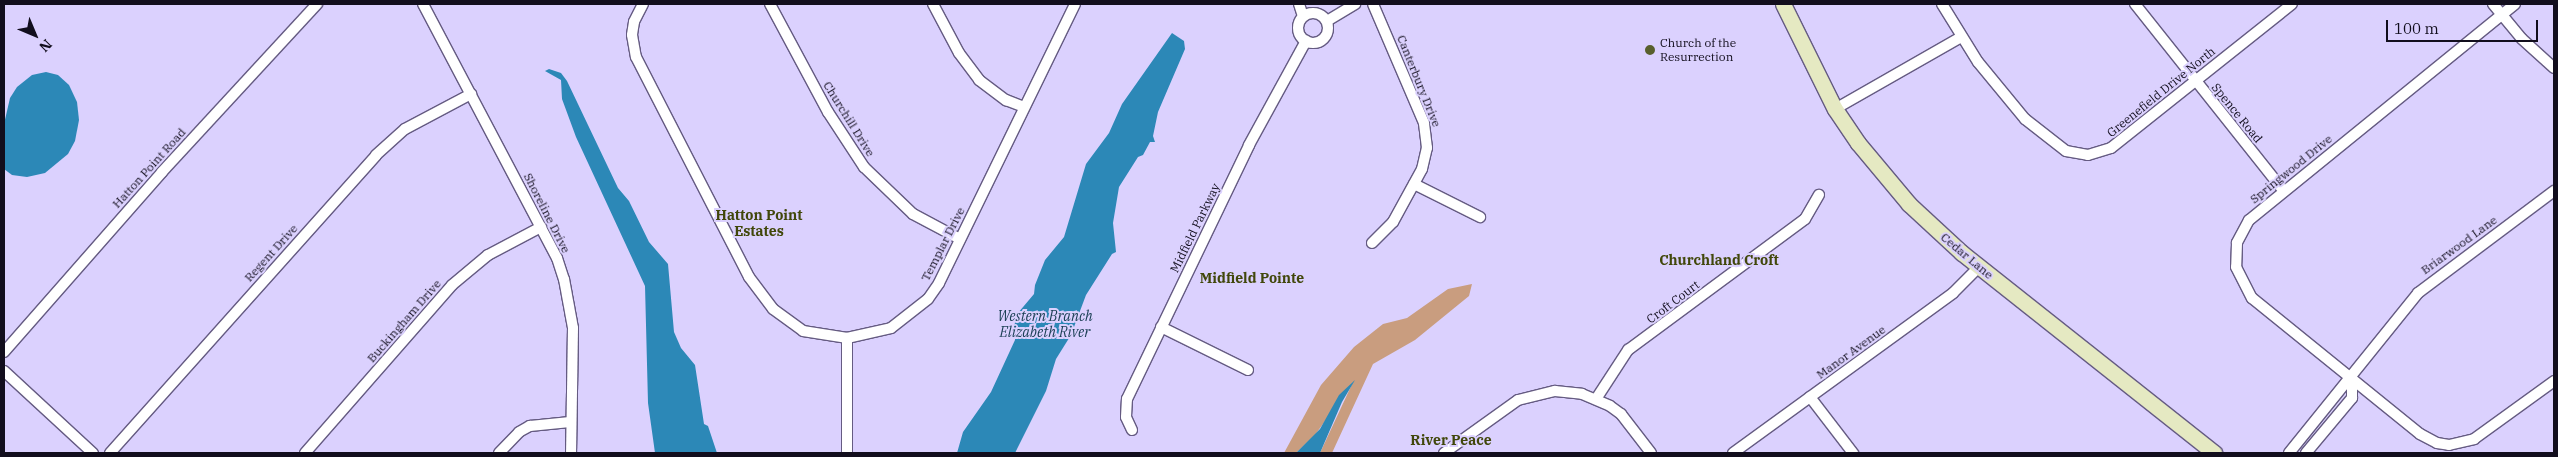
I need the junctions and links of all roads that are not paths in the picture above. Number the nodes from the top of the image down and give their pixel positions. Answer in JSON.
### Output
{"nodes":[{"id":1,"x":317,"y":4,"type":"edge"},
{"id":2,"x":423,"y":4,"type":"edge"},
{"id":3,"x":643,"y":4,"type":"edge"},
{"id":4,"x":770,"y":4,"type":"edge"},
{"id":5,"x":933,"y":4,"type":"edge"},
{"id":6,"x":1075,"y":4,"type":"edge"},
{"id":7,"x":1299,"y":4,"type":"edge"},
{"id":8,"x":1355,"y":4,"type":"edge"},
{"id":9,"x":1374,"y":4,"type":"edge"},
{"id":10,"x":1783,"y":4,"type":"edge"},
{"id":11,"x":1942,"y":4,"type":"edge"},
{"id":12,"x":2135,"y":4,"type":"edge"},
{"id":13,"x":2292,"y":4,"type":"edge"},
{"id":14,"x":2493,"y":4,"type":"edge"},
{"id":15,"x":2515,"y":4,"type":"edge"},
{"id":16,"x":2501,"y":15,"type":"junction"},
{"id":17,"x":1304,"y":16,"type":"junction"},
{"id":18,"x":1327,"y":21,"type":"junction"},
{"id":19,"x":1961,"y":37,"type":"junction"},
{"id":20,"x":1306,"y":42,"type":"junction"},
{"id":21,"x":2554,"y":68,"type":"edge"},
{"id":22,"x":2195,"y":81,"type":"junction"},
{"id":23,"x":471,"y":94,"type":"junction"},
{"id":24,"x":1024,"y":107,"type":"junction"},
{"id":25,"x":1835,"y":109,"type":"junction"},
{"id":26,"x":1414,"y":184,"type":"junction"},
{"id":27,"x":2284,"y":191,"type":"junction"},
{"id":28,"x":2554,"y":191,"type":"edge"},
{"id":29,"x":1819,"y":195,"type":"dead end"},
{"id":30,"x":1480,"y":217,"type":"dead end"},
{"id":31,"x":541,"y":227,"type":"junction"},
{"id":32,"x":960,"y":239,"type":"junction"},
{"id":33,"x":1372,"y":243,"type":"dead end"},
{"id":34,"x":1979,"y":267,"type":"junction"},
{"id":35,"x":1161,"y":327,"type":"junction"},
{"id":36,"x":848,"y":338,"type":"junction"},
{"id":37,"x":4,"y":352,"type":"edge"},
{"id":38,"x":1248,"y":370,"type":"dead end"},
{"id":39,"x":4,"y":371,"type":"edge"},
{"id":40,"x":2352,"y":377,"type":"junction"},
{"id":41,"x":2554,"y":381,"type":"edge"},
{"id":42,"x":1810,"y":397,"type":"junction"},
{"id":43,"x":1596,"y":399,"type":"junction"},
{"id":44,"x":570,"y":422,"type":"junction"},
{"id":45,"x":1132,"y":430,"type":"dead end"},
{"id":46,"x":93,"y":453,"type":"edge"},
{"id":47,"x":110,"y":453,"type":"edge"},
{"id":48,"x":305,"y":453,"type":"edge"},
{"id":49,"x":499,"y":453,"type":"edge"},
{"id":50,"x":571,"y":453,"type":"edge"},
{"id":51,"x":847,"y":453,"type":"edge"},
{"id":52,"x":1444,"y":453,"type":"edge"},
{"id":53,"x":1651,"y":453,"type":"edge"},
{"id":54,"x":1733,"y":453,"type":"edge"},
{"id":55,"x":1853,"y":453,"type":"edge"},
{"id":56,"x":2214,"y":453,"type":"edge"},
{"id":57,"x":2290,"y":453,"type":"edge"},
{"id":58,"x":2306,"y":453,"type":"edge"}],
"edges":[{"from":1,"to":37,"type":"street","name":"Hatton Point Road"},
{"from":2,"to":23,"type":"street","name":"Shoreline Drive"},
{"from":3,"to":36,"type":"street","name":"Templar Drive"},
{"from":4,"to":32,"type":"street","name":"Churchill Drive"},
{"from":5,"to":24,"type":"street"},
{"from":6,"to":24,"type":"street","name":"Templar Drive"},
{"from":7,"to":17,"type":"street"},
{"from":8,"to":18,"type":"street"},
{"from":9,"to":26,"type":"street","name":"Canterbury Drive"},
{"from":10,"to":25,"type":"main road","name":"Cedar Lane"},
{"from":11,"to":19,"type":"street","name":"Greenefield Drive North"},
{"from":12,"to":22,"type":"street","name":"Spence Road"},
{"from":13,"to":22,"type":"street","name":"Greenefield Drive North"},
{"from":14,"to":16,"type":"street"},
{"from":15,"to":16,"type":"street","name":"Springwood Drive"},
{"from":16,"to":21,"type":"street"},
{"from":16,"to":27,"type":"street","name":"Springwood Drive"},
{"from":17,"to":18,"type":"street"},
{"from":17,"to":20,"type":"street"},
{"from":18,"to":20,"type":"street"},
{"from":19,"to":22,"type":"street","name":"Greenefield Drive North"},
{"from":19,"to":25,"type":"street"},
{"from":20,"to":35,"type":"street","name":"Midfield Parkway"},
{"from":22,"to":27,"type":"street","name":"Spence Road"},
{"from":23,"to":31,"type":"street","name":"Shoreline Drive"},
{"from":23,"to":47,"type":"street","name":"Regent Drive"},
{"from":24,"to":32,"type":"street","name":"Templar Drive"},
{"from":25,"to":34,"type":"main road","name":"Cedar Lane"},
{"from":26,"to":30,"type":"street"},
{"from":26,"to":33,"type":"street","name":"Canterbury Drive"},
{"from":27,"to":40,"type":"street","name":"Springwood Drive"},
{"from":28,"to":40,"type":"street","name":"Briarwood Lane"},
{"from":29,"to":43,"type":"street","name":"Croft Court"},
{"from":31,"to":44,"type":"street","name":"Shoreline Drive"},
{"from":31,"to":48,"type":"street","name":"Buckingham Drive"},
{"from":32,"to":36,"type":"street","name":"Templar Drive"},
{"from":34,"to":42,"type":"street","name":"Manor Avenue"},
{"from":34,"to":56,"type":"main road","name":"Cedar Lane"},
{"from":35,"to":38,"type":"street"},
{"from":35,"to":45,"type":"street","name":"Midfield Parkway"},
{"from":36,"to":51,"type":"street"},
{"from":39,"to":46,"type":"street"},
{"from":40,"to":41,"type":"street","name":"Springwood Drive"},
{"from":40,"to":57,"type":"street","name":"Briarwood Lane"},
{"from":40,"to":58,"type":"street"},
{"from":42,"to":54,"type":"street","name":"Manor Avenue"},
{"from":42,"to":55,"type":"street"},
{"from":43,"to":52,"type":"street"},
{"from":43,"to":53,"type":"street"},
{"from":44,"to":49,"type":"street"},
{"from":44,"to":50,"type":"street","name":"Shoreline Drive"}]}
